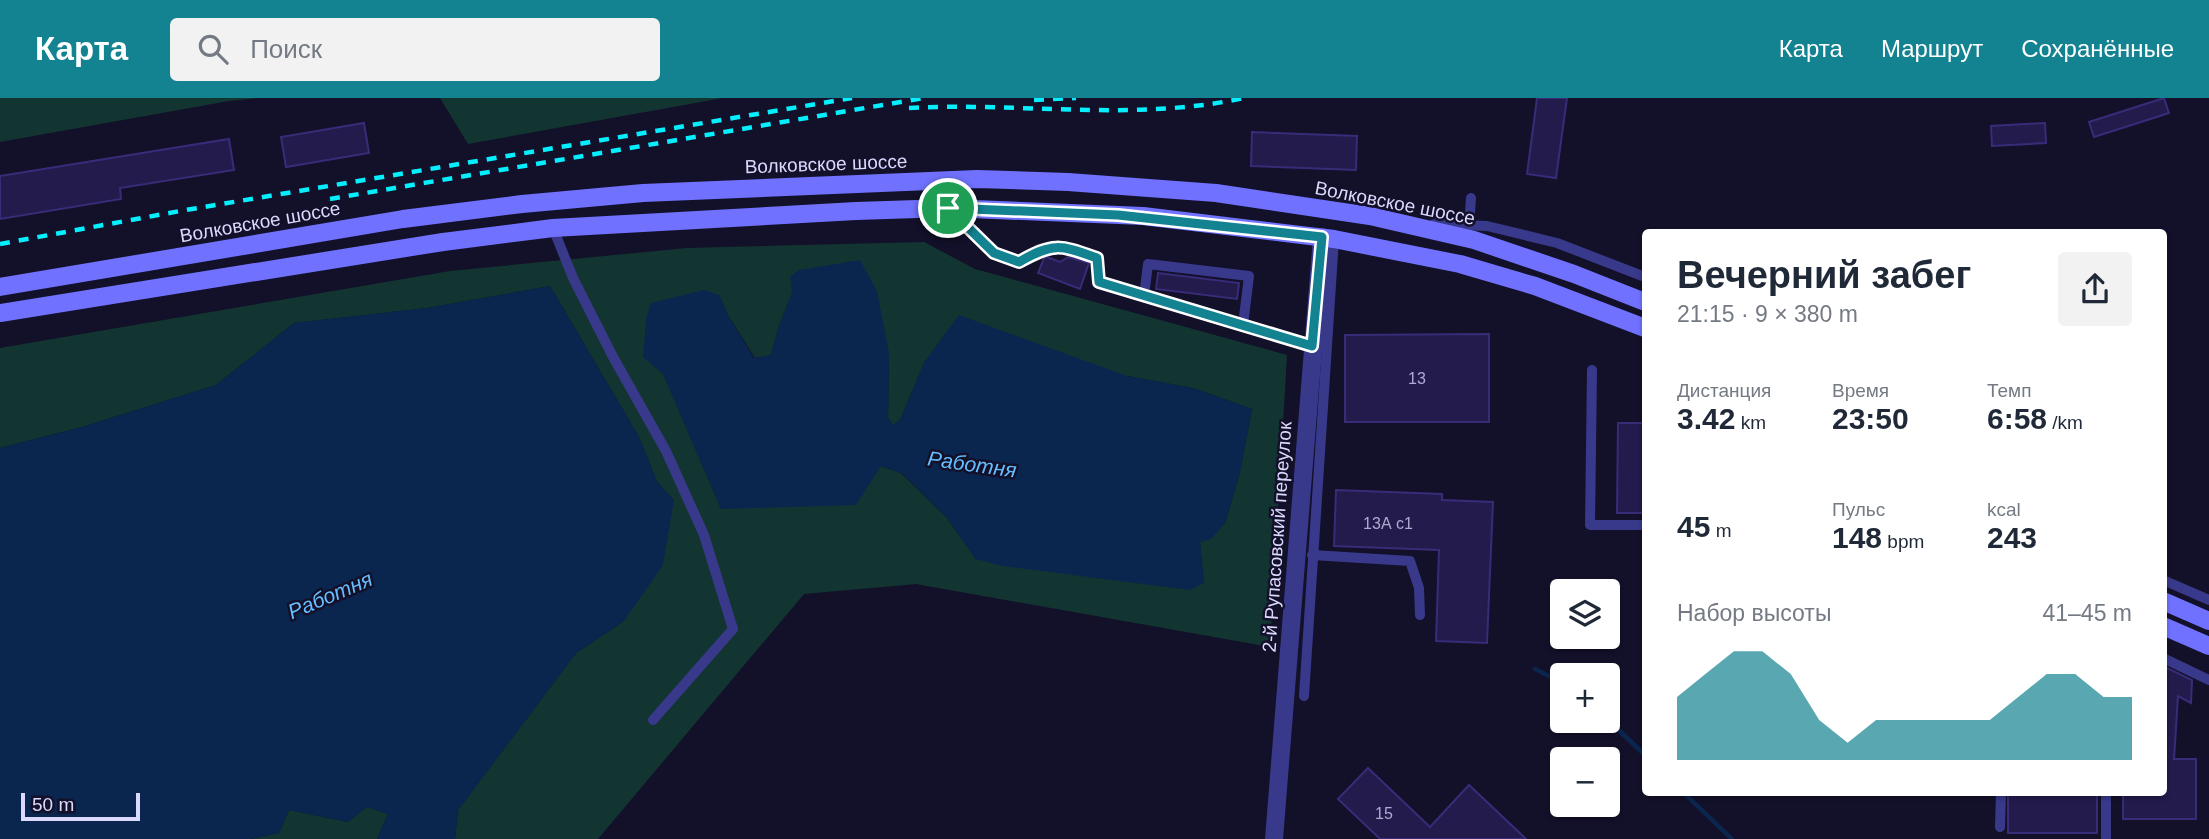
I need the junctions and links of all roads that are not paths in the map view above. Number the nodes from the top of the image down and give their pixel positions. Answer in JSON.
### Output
{"nodes":[{"id":1,"x":1471,"y":198,"type":"dead end"},
{"id":2,"x":948,"y":208,"type":"junction"},
{"id":3,"x":553,"y":229,"type":"junction"},
{"id":4,"x":1468,"y":231,"type":"junction"},
{"id":5,"x":1328,"y":238,"type":"junction"},
{"id":6,"x":1642,"y":276,"type":"edge"},
{"id":7,"x":0,"y":287,"type":"edge"},
{"id":8,"x":1144,"y":296,"type":"junction"},
{"id":9,"x":1642,"y":301,"type":"edge"},
{"id":10,"x":0,"y":313,"type":"edge"},
{"id":11,"x":1242,"y":325,"type":"junction"},
{"id":12,"x":1642,"y":327,"type":"edge"},
{"id":13,"x":1312,"y":346,"type":"junction"},
{"id":14,"x":1592,"y":370,"type":"dead end"},
{"id":15,"x":1642,"y":525,"type":"edge"},
{"id":16,"x":1312,"y":555,"type":"junction"},
{"id":17,"x":2167,"y":582,"type":"edge"},
{"id":18,"x":2209,"y":600,"type":"edge"},
{"id":19,"x":2167,"y":603,"type":"edge"},
{"id":20,"x":1420,"y":615,"type":"dead end"},
{"id":21,"x":2209,"y":621,"type":"edge"},
{"id":22,"x":2167,"y":628,"type":"edge"},
{"id":23,"x":2209,"y":646,"type":"edge"},
{"id":24,"x":2167,"y":660,"type":"edge"},
{"id":25,"x":2209,"y":680,"type":"edge"},
{"id":26,"x":1304,"y":696,"type":"dead end"},
{"id":27,"x":653,"y":720,"type":"dead end"},
{"id":28,"x":2001,"y":796,"type":"edge"},
{"id":29,"x":2106,"y":796,"type":"edge"},
{"id":30,"x":2000,"y":827,"type":"dead end"},
{"id":31,"x":1274,"y":839,"type":"edge"},
{"id":32,"x":2106,"y":839,"type":"edge"}],
"edges":[{"from":1,"to":4,"type":"lane"},
{"from":2,"to":3,"type":"main road"},
{"from":2,"to":5,"type":"main road"},
{"from":2,"to":8,"type":"lane"},
{"from":3,"to":10,"type":"main road"},
{"from":3,"to":27,"type":"lane"},
{"from":4,"to":6,"type":"lane"},
{"from":4,"to":7,"type":"main road","name":"Волковское шоссе"},
{"from":4,"to":9,"type":"main road","name":"Волковское шоссе"},
{"from":5,"to":12,"type":"main road"},
{"from":5,"to":13,"type":"street","name":"2-й Рупасовский переулок"},
{"from":5,"to":16,"type":"lane"},
{"from":8,"to":11,"type":"lane"},
{"from":8,"to":11,"type":"lane"},
{"from":11,"to":13,"type":"lane"},
{"from":13,"to":31,"type":"street","name":"2-й Рупасовский переулок"},
{"from":14,"to":15,"type":"lane"},
{"from":16,"to":20,"type":"lane"},
{"from":16,"to":26,"type":"lane"},
{"from":17,"to":18,"type":"lane"},
{"from":19,"to":21,"type":"main road"},
{"from":22,"to":23,"type":"main road"},
{"from":24,"to":25,"type":"lane"},
{"from":28,"to":30,"type":"lane"},
{"from":29,"to":32,"type":"lane"}]}
